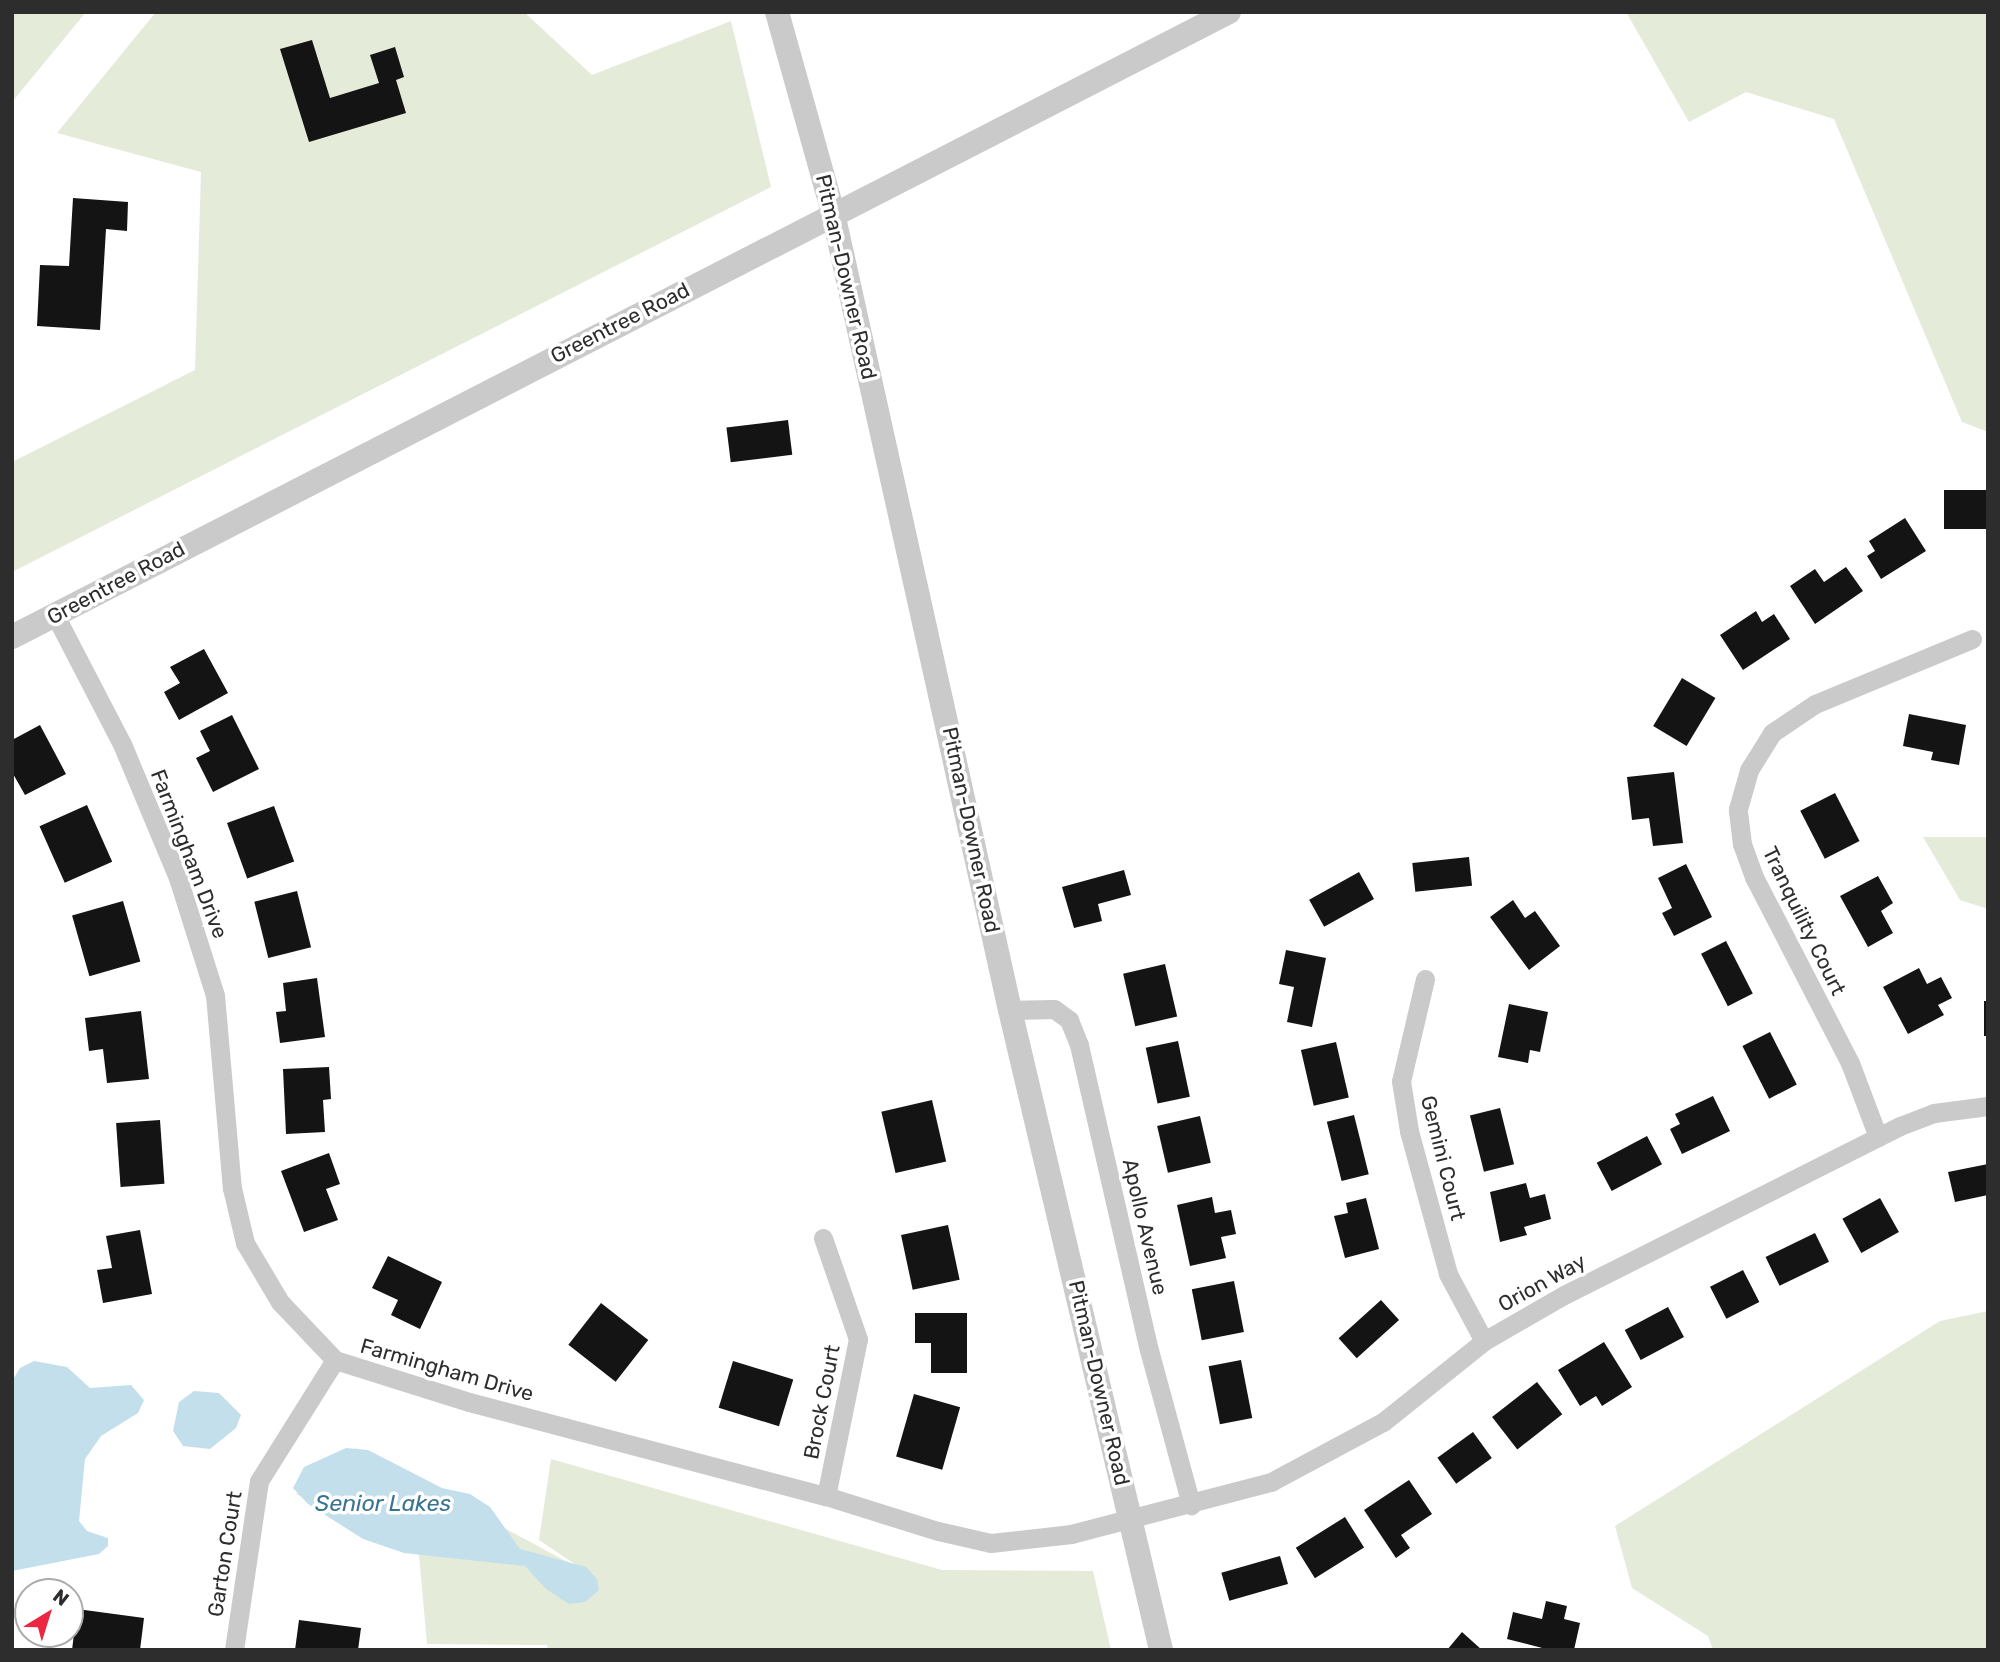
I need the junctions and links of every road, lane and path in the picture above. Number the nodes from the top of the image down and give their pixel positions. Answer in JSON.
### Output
{"nodes":[{"id":1,"x":777,"y":12,"type":"edge"},
{"id":2,"x":1229,"y":12,"type":"edge"},
{"id":3,"x":833,"y":213,"type":"junction"},
{"id":4,"x":55,"y":615,"type":"junction"},
{"id":5,"x":12,"y":637,"type":"edge"},
{"id":6,"x":1972,"y":639,"type":"dead end"},
{"id":7,"x":1425,"y":979,"type":"dead end"},
{"id":8,"x":1010,"y":1010,"type":"junction"},
{"id":9,"x":1988,"y":1106,"type":"edge"},
{"id":10,"x":1878,"y":1137,"type":"junction"},
{"id":11,"x":823,"y":1238,"type":"dead end"},
{"id":12,"x":1484,"y":1341,"type":"junction"},
{"id":13,"x":335,"y":1360,"type":"junction"},
{"id":14,"x":826,"y":1496,"type":"junction"},
{"id":15,"x":1191,"y":1505,"type":"junction"},
{"id":16,"x":1132,"y":1521,"type":"junction"},
{"id":17,"x":234,"y":1650,"type":"edge"},
{"id":18,"x":1161,"y":1650,"type":"edge"}],
"edges":[{"from":1,"to":3,"type":"street","name":"Pitman-Downer Road"},
{"from":2,"to":3,"type":"street","name":"Greentree Road"},
{"from":3,"to":4,"type":"street","name":"Greentree Road"},
{"from":3,"to":8,"type":"street","name":"Pitman-Downer Road"},
{"from":4,"to":5,"type":"street","name":"Greentree Road"},
{"from":4,"to":13,"type":"street","name":"Farmingham Drive"},
{"from":6,"to":10,"type":"street","name":"Tranquility Court"},
{"from":7,"to":12,"type":"street","name":"Gemini Court"},
{"from":8,"to":15,"type":"street","name":"Apollo Avenue"},
{"from":8,"to":16,"type":"street","name":"Pitman-Downer Road"},
{"from":9,"to":10,"type":"street","name":"Orion Way"},
{"from":10,"to":12,"type":"street","name":"Orion Way"},
{"from":11,"to":14,"type":"street","name":"Brock Court"},
{"from":12,"to":15,"type":"street","name":"Orion Way"},
{"from":13,"to":14,"type":"street","name":"Farmingham Drive"},
{"from":13,"to":17,"type":"street","name":"Garton Court"},
{"from":14,"to":16,"type":"street","name":"Farmingham Drive"},
{"from":15,"to":16,"type":"street","name":"Orion Way"},
{"from":16,"to":18,"type":"street","name":"Pitman-Downer Road"}]}
